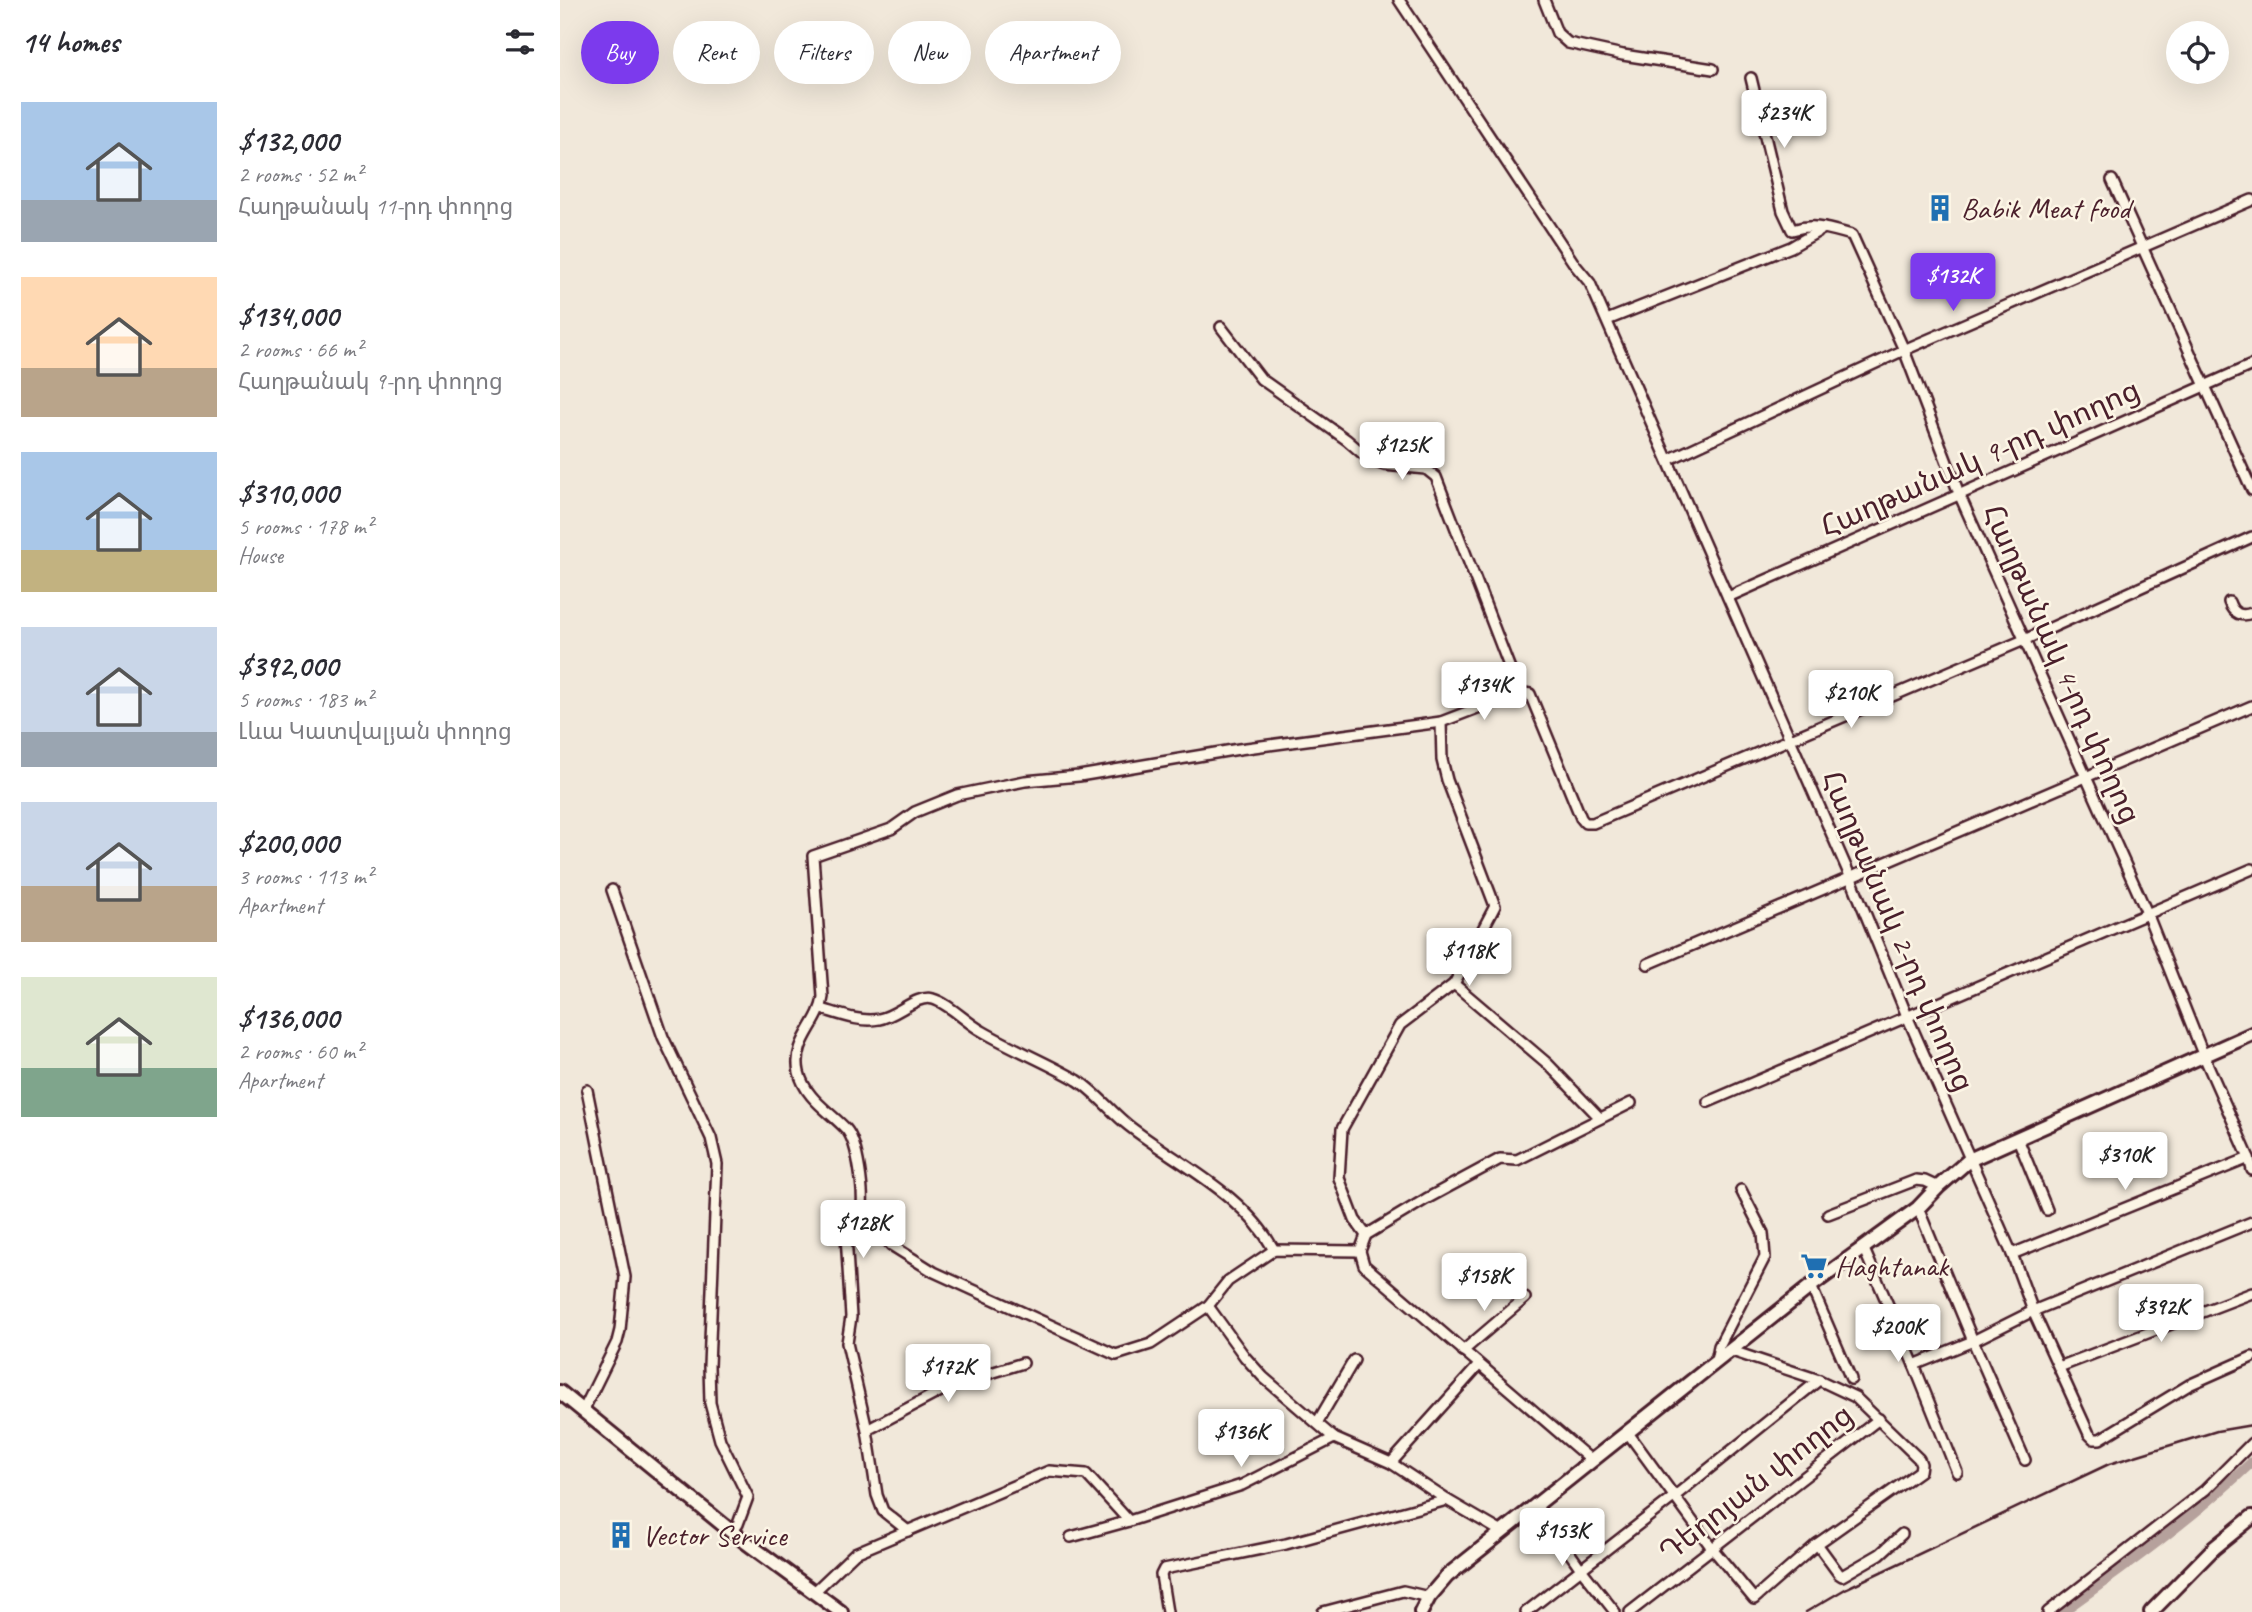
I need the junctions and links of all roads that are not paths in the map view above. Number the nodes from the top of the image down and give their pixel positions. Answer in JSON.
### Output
{"nodes":[{"id":1,"x":1399,"y":0,"type":"edge"},
{"id":2,"x":1544,"y":0,"type":"edge"},
{"id":3,"x":1713,"y":69,"type":"dead end"},
{"id":4,"x":1751,"y":78,"type":"dead end"},
{"id":5,"x":2112,"y":180,"type":"dead end"},
{"id":6,"x":2252,"y":200,"type":"edge"},
{"id":7,"x":1825,"y":228,"type":"junction"},
{"id":8,"x":2143,"y":246,"type":"junction"},
{"id":9,"x":1607,"y":320,"type":"junction"},
{"id":10,"x":1221,"y":327,"type":"dead end"},
{"id":11,"x":1904,"y":350,"type":"junction"},
{"id":12,"x":2252,"y":365,"type":"edge"},
{"id":13,"x":2204,"y":385,"type":"junction"},
{"id":14,"x":1668,"y":460,"type":"junction"},
{"id":15,"x":2252,"y":490,"type":"edge"},
{"id":16,"x":1960,"y":495,"type":"junction"},
{"id":17,"x":2252,"y":537,"type":"edge"},
{"id":18,"x":1728,"y":597,"type":"junction"},
{"id":19,"x":2229,"y":602,"type":"dead end"},
{"id":20,"x":2252,"y":613,"type":"edge"},
{"id":21,"x":2024,"y":640,"type":"junction"},
{"id":22,"x":1519,"y":692,"type":"junction"},
{"id":23,"x":2252,"y":706,"type":"edge"},
{"id":24,"x":1441,"y":722,"type":"junction"},
{"id":25,"x":1790,"y":739,"type":"junction"},
{"id":26,"x":2085,"y":777,"type":"junction"},
{"id":27,"x":2252,"y":869,"type":"edge"},
{"id":28,"x":1850,"y":876,"type":"junction"},
{"id":29,"x":612,"y":890,"type":"dead end"},
{"id":30,"x":2147,"y":913,"type":"junction"},
{"id":31,"x":1648,"y":964,"type":"dead end"},
{"id":32,"x":1454,"y":984,"type":"junction"},
{"id":33,"x":822,"y":1009,"type":"junction"},
{"id":34,"x":1907,"y":1016,"type":"junction"},
{"id":35,"x":2252,"y":1034,"type":"edge"},
{"id":36,"x":2203,"y":1054,"type":"junction"},
{"id":37,"x":587,"y":1090,"type":"dead end"},
{"id":38,"x":1708,"y":1102,"type":"dead end"},
{"id":39,"x":1631,"y":1103,"type":"dead end"},
{"id":40,"x":1600,"y":1118,"type":"junction"},
{"id":41,"x":2018,"y":1139,"type":"junction"},
{"id":42,"x":2249,"y":1158,"type":"junction"},
{"id":43,"x":1969,"y":1160,"type":"junction"},
{"id":44,"x":2252,"y":1170,"type":"edge"},
{"id":45,"x":1938,"y":1187,"type":"junction"},
{"id":46,"x":1741,"y":1191,"type":"dead end"},
{"id":47,"x":1918,"y":1208,"type":"junction"},
{"id":48,"x":2047,"y":1210,"type":"dead end"},
{"id":49,"x":862,"y":1212,"type":"junction"},
{"id":50,"x":1828,"y":1214,"type":"dead end"},
{"id":51,"x":2252,"y":1222,"type":"edge"},
{"id":52,"x":1366,"y":1235,"type":"junction"},
{"id":53,"x":1863,"y":1247,"type":"junction"},
{"id":54,"x":1274,"y":1250,"type":"junction"},
{"id":55,"x":1360,"y":1251,"type":"junction"},
{"id":56,"x":2012,"y":1254,"type":"junction"},
{"id":57,"x":1811,"y":1286,"type":"junction"},
{"id":58,"x":2252,"y":1293,"type":"edge"},
{"id":59,"x":1525,"y":1298,"type":"dead end"},
{"id":60,"x":1208,"y":1306,"type":"junction"},
{"id":61,"x":2033,"y":1311,"type":"junction"},
{"id":62,"x":1973,"y":1341,"type":"junction"},
{"id":63,"x":1729,"y":1350,"type":"junction"},
{"id":64,"x":1463,"y":1351,"type":"junction"},
{"id":65,"x":2252,"y":1357,"type":"edge"},
{"id":66,"x":1354,"y":1360,"type":"dead end"},
{"id":67,"x":1716,"y":1362,"type":"junction"},
{"id":68,"x":1023,"y":1363,"type":"dead end"},
{"id":69,"x":1479,"y":1365,"type":"junction"},
{"id":70,"x":1914,"y":1365,"type":"junction"},
{"id":71,"x":2059,"y":1367,"type":"junction"},
{"id":72,"x":1852,"y":1379,"type":"dead end"},
{"id":73,"x":1819,"y":1380,"type":"junction"},
{"id":74,"x":560,"y":1392,"type":"edge"},
{"id":75,"x":583,"y":1411,"type":"junction"},
{"id":76,"x":1879,"y":1419,"type":"junction"},
{"id":77,"x":1317,"y":1423,"type":"junction"},
{"id":78,"x":867,"y":1430,"type":"junction"},
{"id":79,"x":1628,"y":1433,"type":"junction"},
{"id":80,"x":1334,"y":1438,"type":"junction"},
{"id":81,"x":2252,"y":1443,"type":"edge"},
{"id":82,"x":2025,"y":1460,"type":"dead end"},
{"id":83,"x":1592,"y":1461,"type":"junction"},
{"id":84,"x":1391,"y":1464,"type":"junction"},
{"id":85,"x":1957,"y":1472,"type":"dead end"},
{"id":86,"x":1675,"y":1496,"type":"junction"},
{"id":87,"x":1447,"y":1500,"type":"junction"},
{"id":88,"x":1536,"y":1505,"type":"junction"},
{"id":89,"x":2252,"y":1517,"type":"edge"},
{"id":90,"x":1129,"y":1521,"type":"junction"},
{"id":91,"x":908,"y":1531,"type":"junction"},
{"id":92,"x":732,"y":1532,"type":"junction"},
{"id":93,"x":1502,"y":1532,"type":"junction"},
{"id":94,"x":1902,"y":1534,"type":"dead end"},
{"id":95,"x":1071,"y":1537,"type":"dead end"},
{"id":96,"x":1817,"y":1544,"type":"junction"},
{"id":97,"x":1713,"y":1548,"type":"junction"},
{"id":98,"x":1581,"y":1569,"type":"junction"},
{"id":99,"x":814,"y":1593,"type":"junction"},
{"id":100,"x":1429,"y":1597,"type":"junction"},
{"id":101,"x":841,"y":1612,"type":"edge"},
{"id":102,"x":1167,"y":1612,"type":"edge"},
{"id":103,"x":1323,"y":1612,"type":"edge"},
{"id":104,"x":1420,"y":1612,"type":"edge"},
{"id":105,"x":1526,"y":1612,"type":"edge"},
{"id":106,"x":1615,"y":1612,"type":"edge"},
{"id":107,"x":1630,"y":1612,"type":"edge"},
{"id":108,"x":2048,"y":1612,"type":"edge"},
{"id":109,"x":2151,"y":1612,"type":"edge"}],
"edges":[{"from":1,"to":9,"type":"street","name":"Հաղթանակ 2-րդ փողոց"},
{"from":2,"to":3,"type":"street"},
{"from":4,"to":7,"type":"street","name":"Հաղթանակ 4-րդ փողոց"},
{"from":5,"to":8,"type":"street"},
{"from":6,"to":8,"type":"street"},
{"from":7,"to":9,"type":"street"},
{"from":7,"to":11,"type":"street","name":"Հաղթանակ 4-րդ փողոց"},
{"from":8,"to":11,"type":"street"},
{"from":8,"to":13,"type":"street"},
{"from":9,"to":14,"type":"street","name":"Հաղթանակ 2-րդ փողոց"},
{"from":10,"to":22,"type":"street"},
{"from":11,"to":14,"type":"street"},
{"from":11,"to":16,"type":"street","name":"Հաղթանակ 4-րդ փողոց"},
{"from":12,"to":13,"type":"street","name":"Հաղթանակ 9-րդ փողոց"},
{"from":13,"to":15,"type":"street"},
{"from":13,"to":16,"type":"street","name":"Հաղթանակ 9-րդ փողոց"},
{"from":14,"to":18,"type":"street","name":"Հաղթանակ 2-րդ փողոց"},
{"from":16,"to":18,"type":"street","name":"Հաղթանակ 9-րդ փողոց"},
{"from":16,"to":21,"type":"street","name":"Հաղթանակ 4-րդ փողոց"},
{"from":17,"to":21,"type":"street"},
{"from":18,"to":25,"type":"street","name":"Հաղթանակ 2-րդ փողոց"},
{"from":19,"to":20,"type":"street"},
{"from":21,"to":25,"type":"street"},
{"from":21,"to":26,"type":"street","name":"Հաղթանակ 4-րդ փողոց"},
{"from":22,"to":24,"type":"street"},
{"from":22,"to":25,"type":"street"},
{"from":23,"to":26,"type":"street"},
{"from":24,"to":32,"type":"street"},
{"from":24,"to":33,"type":"street"},
{"from":25,"to":28,"type":"street","name":"Հաղթանակ 2-րդ փողոց"},
{"from":26,"to":28,"type":"street"},
{"from":26,"to":30,"type":"street","name":"Հաղթանակ 4-րդ փողոց"},
{"from":27,"to":30,"type":"street"},
{"from":28,"to":31,"type":"street"},
{"from":28,"to":34,"type":"street","name":"Հաղթանակ 2-րդ փողոց"},
{"from":29,"to":92,"type":"street"},
{"from":30,"to":34,"type":"street"},
{"from":30,"to":36,"type":"street","name":"Հաղթանակ 4-րդ փողոց"},
{"from":32,"to":40,"type":"street"},
{"from":32,"to":52,"type":"street"},
{"from":33,"to":49,"type":"street"},
{"from":33,"to":54,"type":"street"},
{"from":34,"to":38,"type":"street"},
{"from":34,"to":43,"type":"street","name":"Հաղթանակ 2-րդ փողոց"},
{"from":35,"to":36,"type":"main road"},
{"from":36,"to":41,"type":"main road"},
{"from":36,"to":42,"type":"street","name":"Հաղթանակ 4-րդ փողոց"},
{"from":37,"to":75,"type":"street"},
{"from":39,"to":40,"type":"street"},
{"from":40,"to":52,"type":"street"},
{"from":41,"to":43,"type":"main road"},
{"from":41,"to":48,"type":"street"},
{"from":42,"to":44,"type":"street","name":"Հաղթանակ 4-րդ փողոց"},
{"from":42,"to":56,"type":"street"},
{"from":43,"to":45,"type":"main road"},
{"from":43,"to":56,"type":"street","name":"Հաղթանակ 2-րդ փողոց"},
{"from":45,"to":47,"type":"main road"},
{"from":45,"to":50,"type":"street"},
{"from":46,"to":67,"type":"street"},
{"from":47,"to":53,"type":"main road"},
{"from":47,"to":62,"type":"street"},
{"from":49,"to":60,"type":"street"},
{"from":49,"to":78,"type":"street"},
{"from":51,"to":61,"type":"street"},
{"from":52,"to":55,"type":"street"},
{"from":53,"to":57,"type":"main road"},
{"from":53,"to":70,"type":"street"},
{"from":54,"to":55,"type":"street"},
{"from":54,"to":60,"type":"street"},
{"from":55,"to":64,"type":"street"},
{"from":56,"to":61,"type":"street","name":"Հաղթանակ 2-րդ փողոց"},
{"from":57,"to":63,"type":"main road"},
{"from":57,"to":72,"type":"street"},
{"from":58,"to":71,"type":"street"},
{"from":59,"to":64,"type":"street"},
{"from":60,"to":77,"type":"street"},
{"from":61,"to":62,"type":"street"},
{"from":61,"to":71,"type":"street","name":"Հաղթանակ 2-րդ փողոց"},
{"from":62,"to":70,"type":"street"},
{"from":62,"to":82,"type":"street"},
{"from":63,"to":67,"type":"main road"},
{"from":63,"to":73,"type":"street"},
{"from":64,"to":69,"type":"street"},
{"from":65,"to":71,"type":"street","name":"Հաղթանակ 2-րդ փողոց"},
{"from":66,"to":77,"type":"street"},
{"from":67,"to":79,"type":"main road"},
{"from":68,"to":78,"type":"street"},
{"from":69,"to":83,"type":"street"},
{"from":69,"to":84,"type":"street"},
{"from":70,"to":85,"type":"street"},
{"from":73,"to":76,"type":"street"},
{"from":73,"to":86,"type":"street"},
{"from":74,"to":75,"type":"main road"},
{"from":75,"to":92,"type":"main road"},
{"from":76,"to":96,"type":"street"},
{"from":76,"to":97,"type":"street","name":"Դեղոյան փողոց"},
{"from":77,"to":80,"type":"street"},
{"from":78,"to":91,"type":"street"},
{"from":79,"to":83,"type":"main road"},
{"from":79,"to":86,"type":"street"},
{"from":80,"to":84,"type":"street"},
{"from":80,"to":90,"type":"street"},
{"from":81,"to":108,"type":"street"},
{"from":83,"to":88,"type":"main road"},
{"from":84,"to":87,"type":"street"},
{"from":86,"to":97,"type":"street"},
{"from":86,"to":98,"type":"street"},
{"from":87,"to":93,"type":"street"},
{"from":87,"to":102,"type":"street"},
{"from":88,"to":93,"type":"main road"},
{"from":88,"to":98,"type":"street"},
{"from":89,"to":109,"type":"main road"},
{"from":90,"to":91,"type":"street"},
{"from":90,"to":95,"type":"street"},
{"from":91,"to":99,"type":"street"},
{"from":92,"to":99,"type":"main road"},
{"from":93,"to":100,"type":"main road"},
{"from":94,"to":96,"type":"street"},
{"from":96,"to":97,"type":"street"},
{"from":97,"to":107,"type":"street","name":"Դեղոյան փողոց"},
{"from":98,"to":105,"type":"street"},
{"from":98,"to":106,"type":"street"},
{"from":99,"to":101,"type":"main road"},
{"from":100,"to":103,"type":"street"},
{"from":100,"to":104,"type":"main road"}]}
